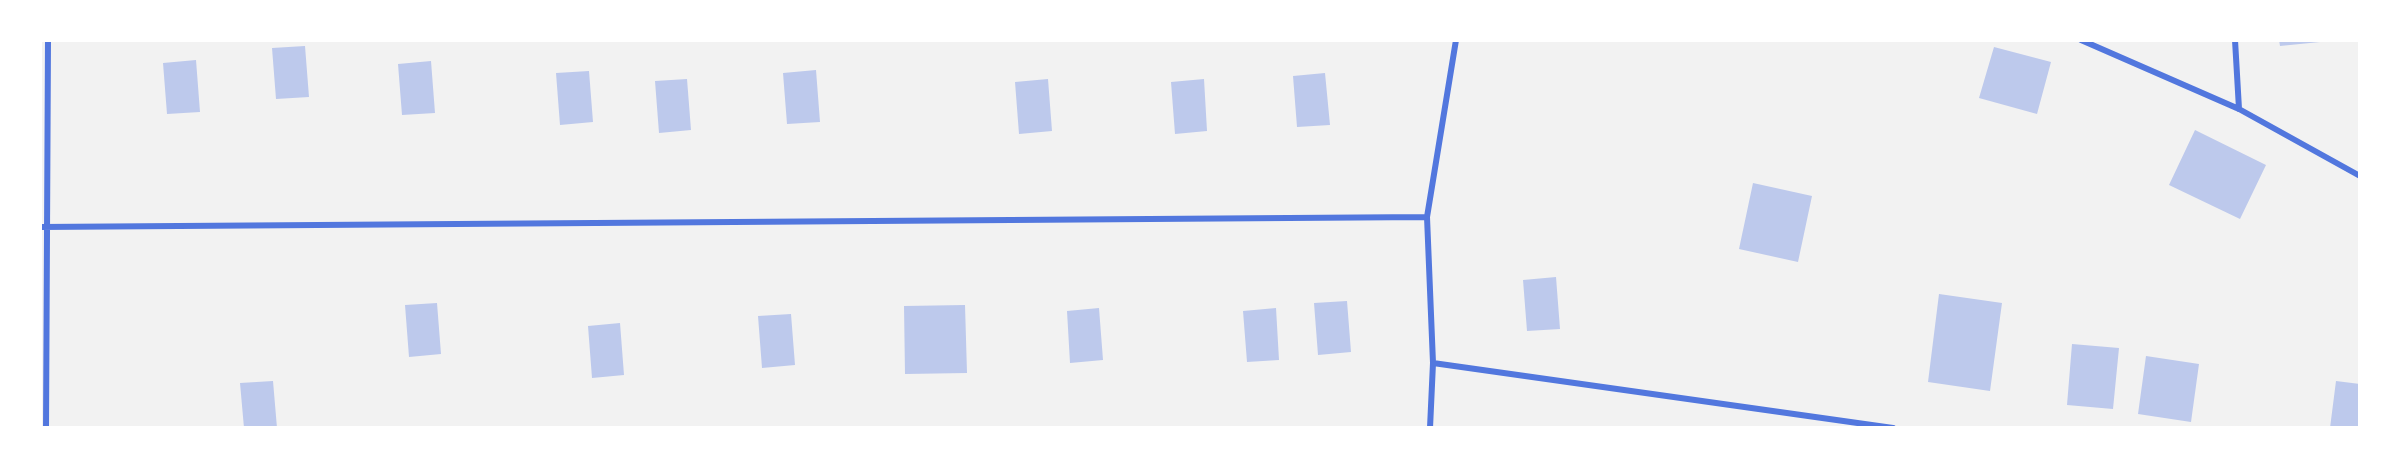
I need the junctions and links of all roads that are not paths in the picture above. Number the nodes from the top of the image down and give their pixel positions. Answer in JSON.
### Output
{"nodes":[{"id":1,"x":48,"y":40,"type":"edge"},
{"id":2,"x":1456,"y":40,"type":"edge"},
{"id":3,"x":2081,"y":40,"type":"edge"},
{"id":4,"x":2235,"y":40,"type":"edge"},
{"id":5,"x":2239,"y":109,"type":"junction"},
{"id":6,"x":2360,"y":176,"type":"edge"},
{"id":7,"x":1427,"y":217,"type":"junction"},
{"id":8,"x":43,"y":227,"type":"edge"},
{"id":9,"x":1433,"y":363,"type":"junction"},
{"id":10,"x":46,"y":428,"type":"edge"},
{"id":11,"x":1430,"y":428,"type":"edge"},
{"id":12,"x":1893,"y":428,"type":"edge"}],
"edges":[{"from":1,"to":8,"type":"street"},
{"from":2,"to":7,"type":"street"},
{"from":3,"to":5,"type":"street"},
{"from":4,"to":5,"type":"street"},
{"from":5,"to":6,"type":"street"},
{"from":7,"to":8,"type":"street"},
{"from":7,"to":9,"type":"street"},
{"from":8,"to":10,"type":"street"},
{"from":9,"to":11,"type":"street"},
{"from":9,"to":12,"type":"street"}]}
